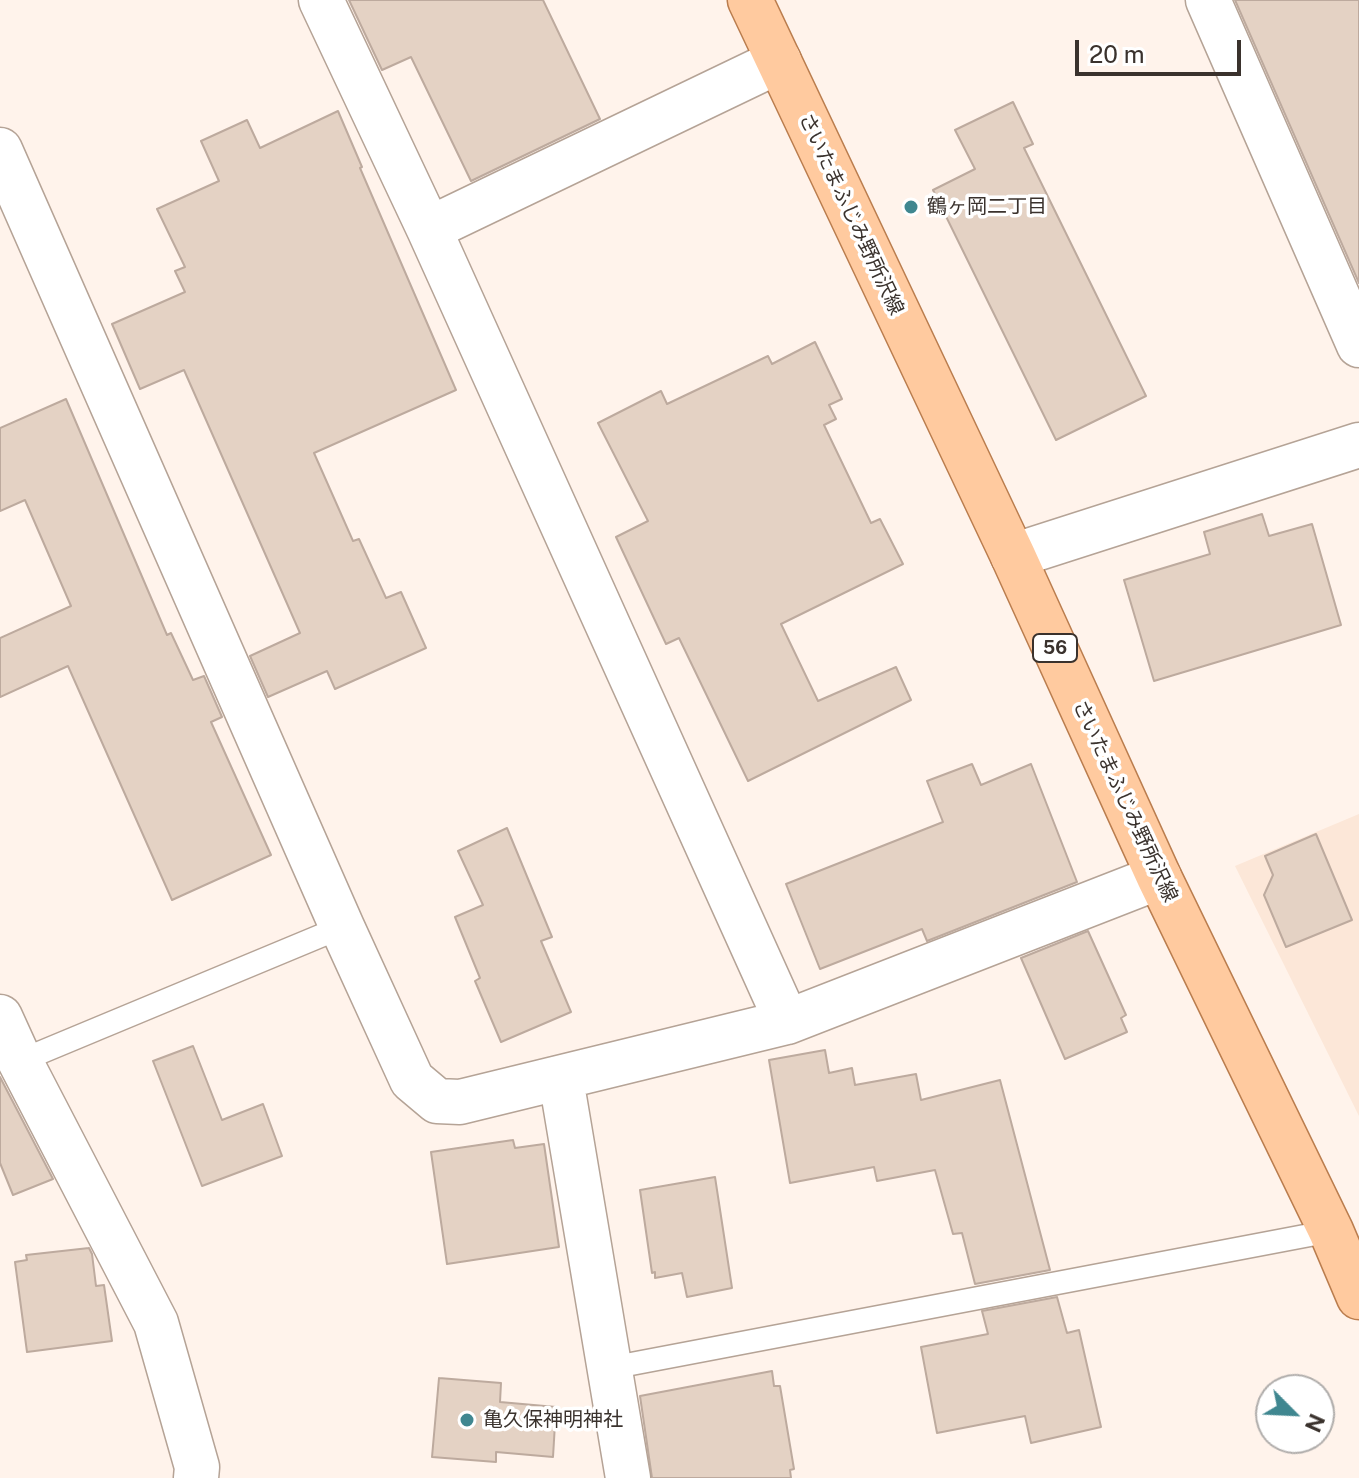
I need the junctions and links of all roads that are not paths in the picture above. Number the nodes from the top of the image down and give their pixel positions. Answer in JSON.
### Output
{"nodes":[{"id":1,"x":321,"y":0,"type":"edge"},
{"id":2,"x":750,"y":0,"type":"edge"},
{"id":3,"x":1208,"y":0,"type":"edge"},
{"id":4,"x":779,"y":61,"type":"junction"},
{"id":5,"x":0,"y":150,"type":"edge"},
{"id":6,"x":429,"y":229,"type":"junction"},
{"id":7,"x":1359,"y":345,"type":"edge"},
{"id":8,"x":1359,"y":445,"type":"edge"},
{"id":9,"x":1013,"y":556,"type":"junction"},
{"id":10,"x":1159,"y":877,"type":"junction"},
{"id":11,"x":342,"y":927,"type":"junction"},
{"id":12,"x":0,"y":1017,"type":"edge"},
{"id":13,"x":787,"y":1022,"type":"junction"},
{"id":14,"x":20,"y":1061,"type":"junction"},
{"id":15,"x":561,"y":1079,"type":"junction"},
{"id":16,"x":1331,"y":1231,"type":"junction"},
{"id":17,"x":1359,"y":1297,"type":"edge"},
{"id":18,"x":610,"y":1368,"type":"junction"},
{"id":19,"x":196,"y":1478,"type":"edge"},
{"id":20,"x":628,"y":1478,"type":"edge"}],
"edges":[{"from":1,"to":6,"type":"street"},
{"from":2,"to":4,"type":"main road","name":"さいたまふじみ野所沢線","number":"56"},
{"from":3,"to":7,"type":"street"},
{"from":4,"to":6,"type":"street"},
{"from":4,"to":9,"type":"main road","name":"さいたまふじみ野所沢線","number":"56"},
{"from":5,"to":11,"type":"street"},
{"from":6,"to":13,"type":"street"},
{"from":8,"to":9,"type":"street"},
{"from":9,"to":10,"type":"main road","name":"さいたまふじみ野所沢線","number":"56"},
{"from":10,"to":13,"type":"street"},
{"from":10,"to":16,"type":"main road","name":"さいたまふじみ野所沢線","number":"56"},
{"from":11,"to":14,"type":"lane"},
{"from":11,"to":15,"type":"street"},
{"from":12,"to":14,"type":"street"},
{"from":13,"to":15,"type":"street"},
{"from":14,"to":19,"type":"street"},
{"from":15,"to":18,"type":"street"},
{"from":16,"to":17,"type":"main road","name":"さいたまふじみ野所沢線","number":"56"},
{"from":16,"to":18,"type":"lane"},
{"from":18,"to":20,"type":"street"}]}
